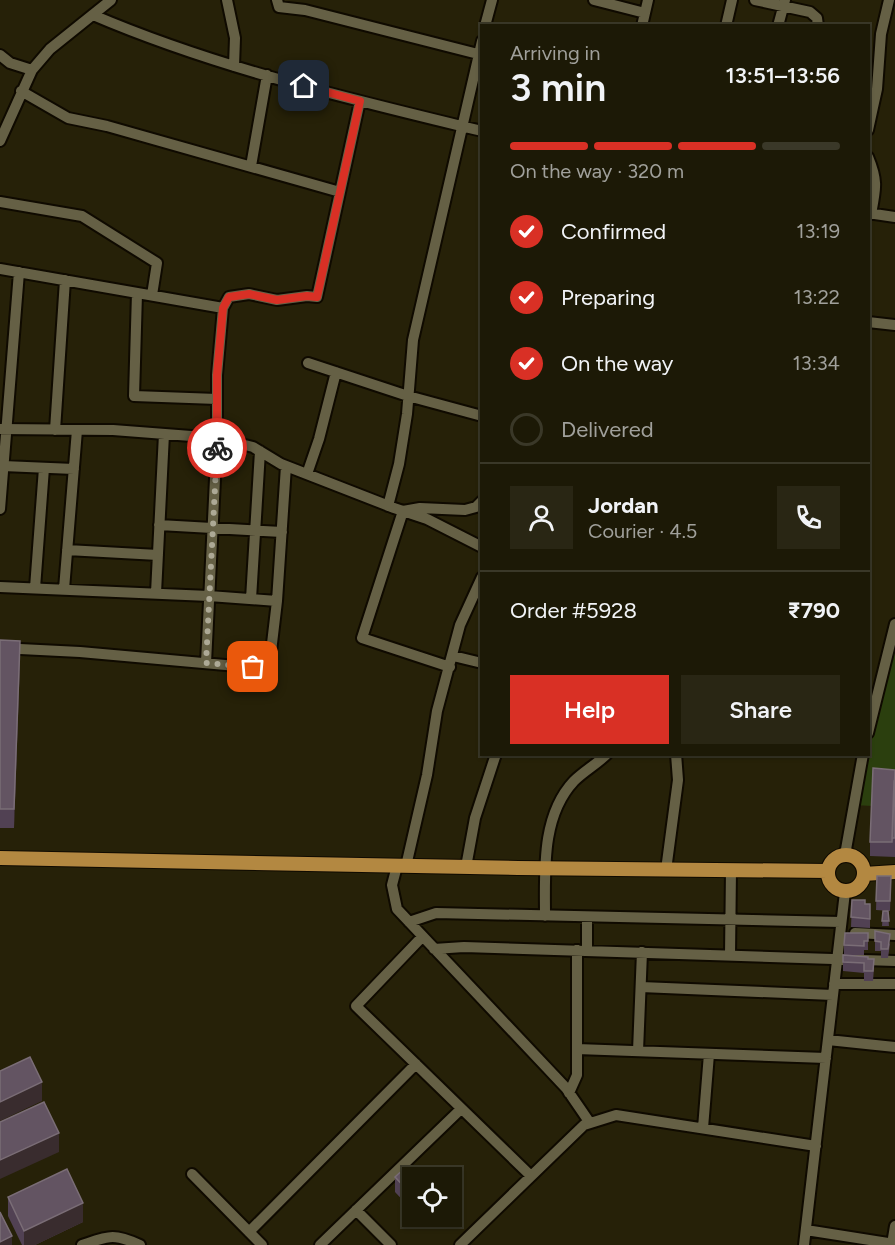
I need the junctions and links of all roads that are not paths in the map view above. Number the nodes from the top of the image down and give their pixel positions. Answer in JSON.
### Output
{"nodes":[{"id":1,"x":111,"y":0,"type":"edge"},
{"id":2,"x":227,"y":0,"type":"edge"},
{"id":3,"x":277,"y":0,"type":"edge"},
{"id":4,"x":492,"y":0,"type":"edge"},
{"id":5,"x":594,"y":0,"type":"edge"},
{"id":6,"x":648,"y":0,"type":"edge"},
{"id":7,"x":732,"y":0,"type":"edge"},
{"id":8,"x":755,"y":0,"type":"edge"},
{"id":9,"x":889,"y":0,"type":"edge"},
{"id":10,"x":784,"y":4,"type":"edge"},
{"id":11,"x":645,"y":13,"type":"junction"},
{"id":12,"x":93,"y":15,"type":"junction"},
{"id":13,"x":486,"y":24,"type":"edge"},
{"id":14,"x":642,"y":24,"type":"edge"},
{"id":15,"x":726,"y":24,"type":"edge"},
{"id":16,"x":779,"y":24,"type":"edge"},
{"id":17,"x":817,"y":24,"type":"edge"},
{"id":18,"x":480,"y":48,"type":"edge"},
{"id":19,"x":0,"y":55,"type":"edge"},
{"id":20,"x":234,"y":66,"type":"junction"},
{"id":21,"x":32,"y":70,"type":"junction"},
{"id":22,"x":267,"y":75,"type":"junction"},
{"id":23,"x":21,"y":91,"type":"junction"},
{"id":24,"x":360,"y":101,"type":"junction"},
{"id":25,"x":870,"y":121,"type":"edge"},
{"id":26,"x":461,"y":126,"type":"junction"},
{"id":27,"x":480,"y":131,"type":"edge"},
{"id":28,"x":0,"y":141,"type":"edge"},
{"id":29,"x":870,"y":162,"type":"edge"},
{"id":30,"x":251,"y":166,"type":"junction"},
{"id":31,"x":340,"y":192,"type":"junction"},
{"id":32,"x":0,"y":202,"type":"edge"},
{"id":33,"x":870,"y":213,"type":"edge"},
{"id":34,"x":895,"y":218,"type":"edge"},
{"id":35,"x":0,"y":269,"type":"edge"},
{"id":36,"x":19,"y":272,"type":"junction"},
{"id":37,"x":65,"y":280,"type":"junction"},
{"id":38,"x":137,"y":293,"type":"junction"},
{"id":39,"x":152,"y":295,"type":"junction"},
{"id":40,"x":223,"y":308,"type":"junction"},
{"id":41,"x":870,"y":322,"type":"edge"},
{"id":42,"x":895,"y":325,"type":"edge"},
{"id":43,"x":308,"y":363,"type":"dead end"},
{"id":44,"x":336,"y":372,"type":"junction"},
{"id":45,"x":408,"y":396,"type":"junction"},
{"id":46,"x":217,"y":399,"type":"junction"},
{"id":47,"x":480,"y":415,"type":"edge"},
{"id":48,"x":3,"y":429,"type":"edge"},
{"id":49,"x":55,"y":430,"type":"junction"},
{"id":50,"x":77,"y":430,"type":"junction"},
{"id":51,"x":164,"y":434,"type":"junction"},
{"id":52,"x":217,"y":438,"type":"junction"},
{"id":53,"x":260,"y":451,"type":"junction"},
{"id":54,"x":3,"y":466,"type":"junction"},
{"id":55,"x":286,"y":466,"type":"junction"},
{"id":56,"x":44,"y":468,"type":"junction"},
{"id":57,"x":74,"y":469,"type":"junction"},
{"id":58,"x":307,"y":474,"type":"junction"},
{"id":59,"x":480,"y":503,"type":"edge"},
{"id":60,"x":388,"y":506,"type":"junction"},
{"id":61,"x":0,"y":509,"type":"edge"},
{"id":62,"x":403,"y":511,"type":"junction"},
{"id":63,"x":159,"y":525,"type":"junction"},
{"id":64,"x":213,"y":527,"type":"junction"},
{"id":65,"x":255,"y":530,"type":"junction"},
{"id":66,"x":282,"y":532,"type":"junction"},
{"id":67,"x":480,"y":546,"type":"edge"},
{"id":68,"x":68,"y":550,"type":"junction"},
{"id":69,"x":158,"y":555,"type":"junction"},
{"id":70,"x":480,"y":581,"type":"edge"},
{"id":71,"x":0,"y":587,"type":"edge"},
{"id":72,"x":35,"y":588,"type":"junction"},
{"id":73,"x":64,"y":589,"type":"junction"},
{"id":74,"x":156,"y":593,"type":"junction"},
{"id":75,"x":209,"y":596,"type":"junction"},
{"id":76,"x":251,"y":599,"type":"junction"},
{"id":77,"x":277,"y":601,"type":"junction"},
{"id":78,"x":895,"y":624,"type":"edge"},
{"id":79,"x":0,"y":648,"type":"edge"},
{"id":80,"x":452,"y":662,"type":"junction"},
{"id":81,"x":206,"y":663,"type":"junction"},
{"id":82,"x":480,"y":663,"type":"edge"},
{"id":83,"x":870,"y":725,"type":"edge"},
{"id":84,"x":495,"y":756,"type":"edge"},
{"id":85,"x":604,"y":756,"type":"edge"},
{"id":86,"x":676,"y":756,"type":"edge"},
{"id":87,"x":863,"y":756,"type":"edge"},
{"id":88,"x":845,"y":855,"type":"junction"},
{"id":89,"x":0,"y":858,"type":"edge"},
{"id":90,"x":401,"y":866,"type":"junction"},
{"id":91,"x":466,"y":867,"type":"junction"},
{"id":92,"x":545,"y":869,"type":"junction"},
{"id":93,"x":666,"y":870,"type":"junction"},
{"id":94,"x":731,"y":870,"type":"junction"},
{"id":95,"x":828,"y":871,"type":"junction"},
{"id":96,"x":895,"y":872,"type":"edge"},
{"id":97,"x":864,"y":874,"type":"junction"},
{"id":98,"x":845,"y":892,"type":"junction"},
{"id":99,"x":545,"y":916,"type":"junction"},
{"id":100,"x":587,"y":917,"type":"junction"},
{"id":101,"x":730,"y":920,"type":"junction"},
{"id":102,"x":409,"y":922,"type":"junction"},
{"id":103,"x":841,"y":927,"type":"junction"},
{"id":104,"x":895,"y":935,"type":"edge"},
{"id":105,"x":422,"y":937,"type":"junction"},
{"id":106,"x":434,"y":949,"type":"junction"},
{"id":107,"x":582,"y":951,"type":"junction"},
{"id":108,"x":642,"y":952,"type":"junction"},
{"id":109,"x":730,"y":955,"type":"junction"},
{"id":110,"x":837,"y":958,"type":"junction"},
{"id":111,"x":895,"y":961,"type":"edge"},
{"id":112,"x":895,"y":984,"type":"edge"},
{"id":113,"x":640,"y":987,"type":"junction"},
{"id":114,"x":833,"y":990,"type":"junction"},
{"id":115,"x":828,"y":1040,"type":"junction"},
{"id":116,"x":895,"y":1047,"type":"edge"},
{"id":117,"x":577,"y":1049,"type":"junction"},
{"id":118,"x":638,"y":1051,"type":"junction"},
{"id":119,"x":709,"y":1054,"type":"junction"},
{"id":120,"x":826,"y":1058,"type":"junction"},
{"id":121,"x":416,"y":1064,"type":"junction"},
{"id":122,"x":569,"y":1093,"type":"junction"},
{"id":123,"x":461,"y":1109,"type":"junction"},
{"id":124,"x":590,"y":1123,"type":"junction"},
{"id":125,"x":702,"y":1128,"type":"junction"},
{"id":126,"x":816,"y":1146,"type":"junction"},
{"id":127,"x":192,"y":1174,"type":"dead end"},
{"id":128,"x":531,"y":1176,"type":"junction"},
{"id":129,"x":356,"y":1210,"type":"junction"},
{"id":130,"x":895,"y":1226,"type":"edge"},
{"id":131,"x":806,"y":1230,"type":"junction"},
{"id":132,"x":249,"y":1232,"type":"junction"},
{"id":133,"x":894,"y":1244,"type":"edge"},
{"id":134,"x":82,"y":1245,"type":"edge"},
{"id":135,"x":140,"y":1245,"type":"edge"},
{"id":136,"x":262,"y":1245,"type":"edge"},
{"id":137,"x":320,"y":1245,"type":"edge"},
{"id":138,"x":390,"y":1245,"type":"edge"},
{"id":139,"x":460,"y":1245,"type":"edge"},
{"id":140,"x":804,"y":1245,"type":"edge"}],
"edges":[{"from":1,"to":12,"type":"street"},
{"from":2,"to":20,"type":"street"},
{"from":3,"to":18,"type":"street"},
{"from":4,"to":13,"type":"street"},
{"from":5,"to":11,"type":"street"},
{"from":6,"to":11,"type":"street"},
{"from":7,"to":15,"type":"street"},
{"from":8,"to":10,"type":"street"},
{"from":9,"to":25,"type":"street"},
{"from":10,"to":16,"type":"street"},
{"from":10,"to":17,"type":"street"},
{"from":11,"to":14,"type":"street"},
{"from":12,"to":20,"type":"street"},
{"from":12,"to":21,"type":"street"},
{"from":18,"to":26,"type":"street"},
{"from":19,"to":21,"type":"street"},
{"from":20,"to":22,"type":"street"},
{"from":21,"to":23,"type":"street"},
{"from":22,"to":24,"type":"street"},
{"from":22,"to":30,"type":"street"},
{"from":23,"to":28,"type":"street"},
{"from":23,"to":30,"type":"street"},
{"from":24,"to":26,"type":"street"},
{"from":24,"to":31,"type":"street"},
{"from":26,"to":27,"type":"street"},
{"from":26,"to":45,"type":"street"},
{"from":29,"to":33,"type":"street"},
{"from":30,"to":31,"type":"street"},
{"from":31,"to":40,"type":"street"},
{"from":32,"to":39,"type":"street"},
{"from":33,"to":34,"type":"street"},
{"from":35,"to":36,"type":"street"},
{"from":36,"to":37,"type":"street"},
{"from":36,"to":48,"type":"street"},
{"from":37,"to":38,"type":"street"},
{"from":37,"to":49,"type":"street"},
{"from":38,"to":39,"type":"street"},
{"from":38,"to":46,"type":"street"},
{"from":39,"to":40,"type":"street"},
{"from":40,"to":46,"type":"street"},
{"from":41,"to":42,"type":"street"},
{"from":43,"to":44,"type":"street"},
{"from":44,"to":45,"type":"street"},
{"from":44,"to":58,"type":"street"},
{"from":45,"to":47,"type":"street"},
{"from":45,"to":60,"type":"street"},
{"from":46,"to":52,"type":"street"},
{"from":48,"to":49,"type":"street"},
{"from":48,"to":54,"type":"street"},
{"from":49,"to":50,"type":"street"},
{"from":50,"to":51,"type":"street"},
{"from":50,"to":57,"type":"street"},
{"from":51,"to":52,"type":"street"},
{"from":51,"to":63,"type":"street"},
{"from":52,"to":53,"type":"street"},
{"from":52,"to":64,"type":"street"},
{"from":53,"to":55,"type":"street"},
{"from":53,"to":65,"type":"street"},
{"from":54,"to":56,"type":"street"},
{"from":54,"to":61,"type":"street"},
{"from":55,"to":58,"type":"street"},
{"from":55,"to":66,"type":"street"},
{"from":56,"to":57,"type":"street"},
{"from":56,"to":72,"type":"street"},
{"from":57,"to":68,"type":"street"},
{"from":58,"to":60,"type":"street"},
{"from":59,"to":62,"type":"street"},
{"from":60,"to":62,"type":"street"},
{"from":62,"to":67,"type":"street"},
{"from":62,"to":80,"type":"street"},
{"from":63,"to":64,"type":"street"},
{"from":63,"to":69,"type":"street"},
{"from":64,"to":65,"type":"street"},
{"from":64,"to":75,"type":"street"},
{"from":65,"to":66,"type":"street"},
{"from":65,"to":76,"type":"street"},
{"from":66,"to":77,"type":"street"},
{"from":68,"to":69,"type":"street"},
{"from":68,"to":73,"type":"street"},
{"from":69,"to":74,"type":"street"},
{"from":70,"to":80,"type":"street"},
{"from":71,"to":72,"type":"street"},
{"from":72,"to":73,"type":"street"},
{"from":73,"to":74,"type":"street"},
{"from":74,"to":75,"type":"street"},
{"from":75,"to":76,"type":"street"},
{"from":75,"to":81,"type":"street"},
{"from":76,"to":77,"type":"street"},
{"from":77,"to":81,"type":"street"},
{"from":78,"to":83,"type":"street"},
{"from":79,"to":81,"type":"street"},
{"from":80,"to":82,"type":"street"},
{"from":80,"to":90,"type":"street"},
{"from":84,"to":91,"type":"street"},
{"from":85,"to":92,"type":"street"},
{"from":86,"to":93,"type":"street"},
{"from":87,"to":88,"type":"street"},
{"from":88,"to":95,"type":"main road"},
{"from":88,"to":97,"type":"main road"},
{"from":89,"to":90,"type":"main road"},
{"from":90,"to":91,"type":"main road"},
{"from":90,"to":102,"type":"street"},
{"from":91,"to":92,"type":"main road"},
{"from":92,"to":93,"type":"main road"},
{"from":92,"to":99,"type":"street"},
{"from":93,"to":94,"type":"main road"},
{"from":94,"to":95,"type":"main road"},
{"from":94,"to":101,"type":"street"},
{"from":95,"to":98,"type":"main road"},
{"from":96,"to":97,"type":"main road"},
{"from":97,"to":98,"type":"main road"},
{"from":98,"to":103,"type":"street"},
{"from":99,"to":100,"type":"street"},
{"from":99,"to":102,"type":"street"},
{"from":100,"to":101,"type":"street"},
{"from":100,"to":107,"type":"street"},
{"from":101,"to":103,"type":"street"},
{"from":101,"to":109,"type":"street"},
{"from":102,"to":105,"type":"street"},
{"from":103,"to":104,"type":"street"},
{"from":103,"to":110,"type":"street"},
{"from":105,"to":106,"type":"street"},
{"from":105,"to":121,"type":"street"},
{"from":106,"to":107,"type":"street"},
{"from":106,"to":122,"type":"street"},
{"from":107,"to":108,"type":"street"},
{"from":107,"to":117,"type":"street"},
{"from":108,"to":109,"type":"street"},
{"from":108,"to":113,"type":"street"},
{"from":109,"to":110,"type":"street"},
{"from":110,"to":111,"type":"street"},
{"from":110,"to":114,"type":"street"},
{"from":112,"to":114,"type":"street"},
{"from":113,"to":114,"type":"street"},
{"from":113,"to":118,"type":"street"},
{"from":114,"to":115,"type":"street"},
{"from":115,"to":116,"type":"street"},
{"from":115,"to":120,"type":"street"},
{"from":117,"to":118,"type":"street"},
{"from":117,"to":122,"type":"street"},
{"from":118,"to":119,"type":"street"},
{"from":119,"to":120,"type":"street"},
{"from":119,"to":125,"type":"street"},
{"from":120,"to":126,"type":"street"},
{"from":121,"to":123,"type":"street"},
{"from":121,"to":132,"type":"street"},
{"from":122,"to":124,"type":"street"},
{"from":123,"to":128,"type":"street"},
{"from":123,"to":129,"type":"street"},
{"from":124,"to":125,"type":"street"},
{"from":124,"to":128,"type":"street"},
{"from":125,"to":126,"type":"street"},
{"from":126,"to":131,"type":"street"},
{"from":127,"to":132,"type":"street"},
{"from":128,"to":139,"type":"street"},
{"from":129,"to":137,"type":"street"},
{"from":129,"to":138,"type":"street"},
{"from":130,"to":133,"type":"street"},
{"from":131,"to":133,"type":"street"},
{"from":131,"to":140,"type":"street"},
{"from":132,"to":136,"type":"street"},
{"from":134,"to":135,"type":"street"}]}
